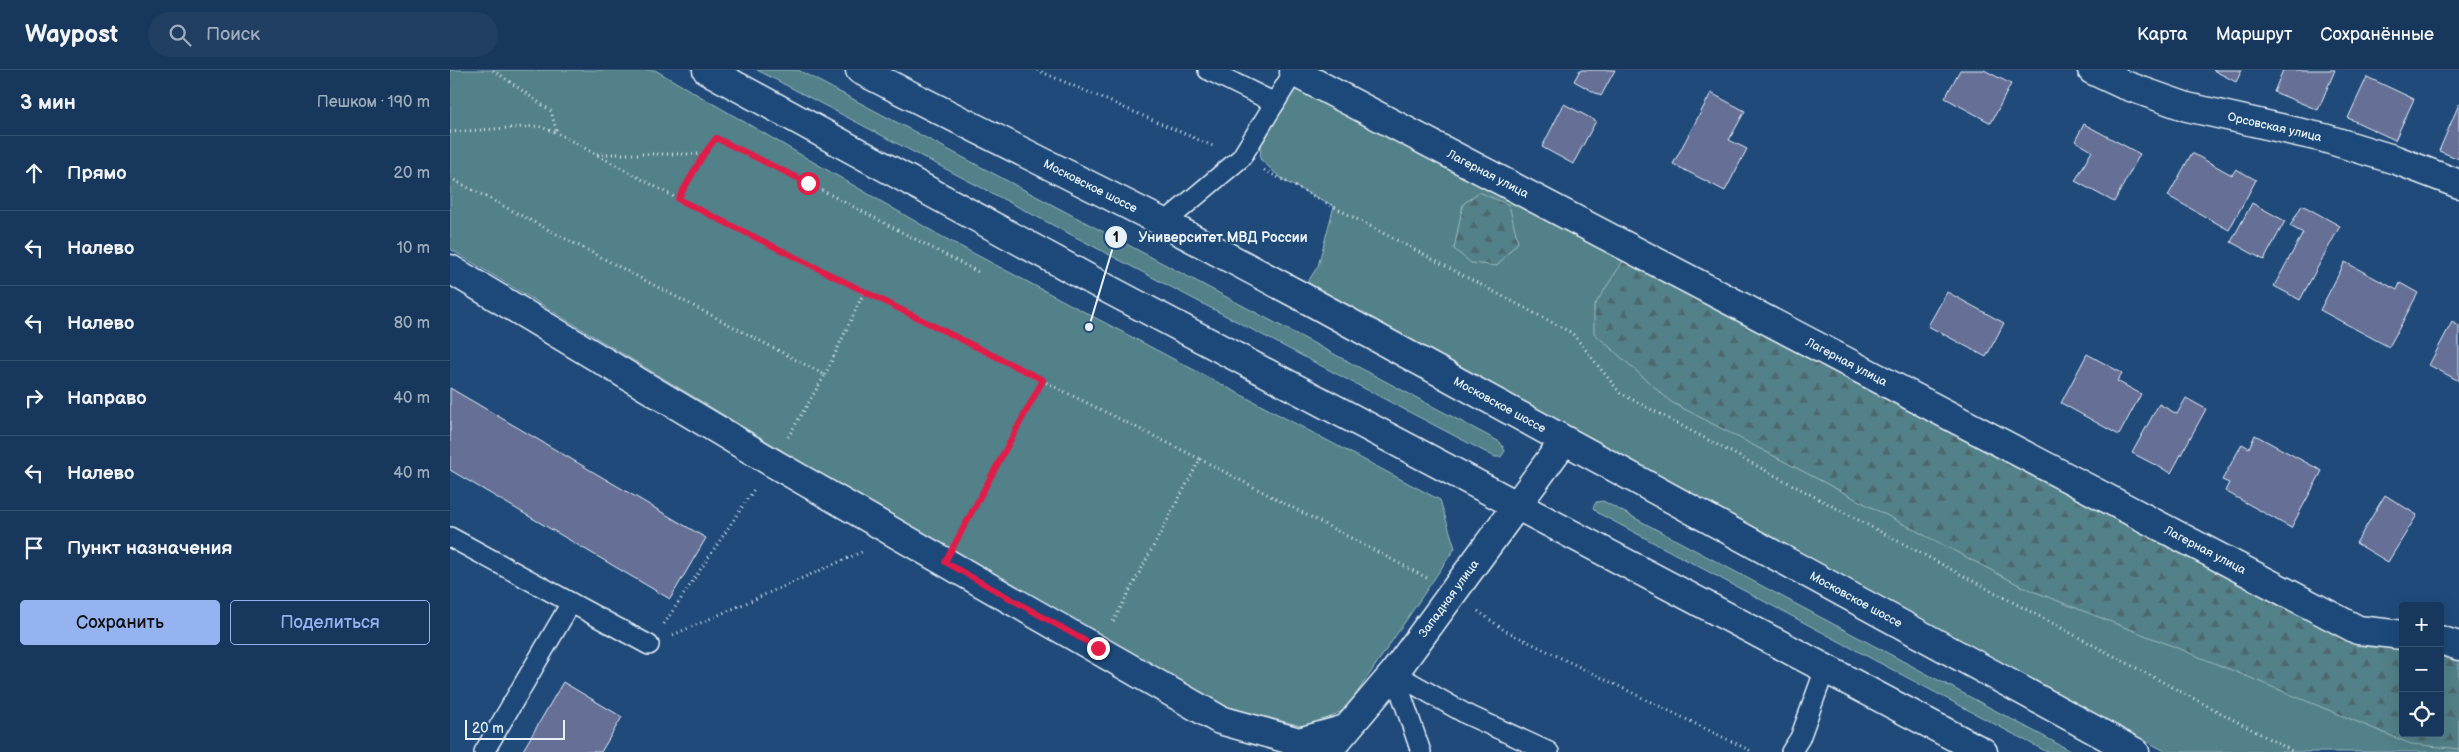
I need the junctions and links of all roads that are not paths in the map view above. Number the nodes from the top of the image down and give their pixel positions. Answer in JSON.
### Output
{"nodes":[{"id":1,"x":707,"y":70,"type":"edge"},
{"id":2,"x":860,"y":70,"type":"edge"},
{"id":3,"x":1208,"y":70,"type":"edge"},
{"id":4,"x":2092,"y":70,"type":"edge"},
{"id":5,"x":1294,"y":71,"type":"edge"},
{"id":6,"x":1275,"y":103,"type":"junction"},
{"id":7,"x":2459,"y":184,"type":"edge"},
{"id":8,"x":1164,"y":224,"type":"junction"},
{"id":9,"x":450,"y":268,"type":"edge"},
{"id":10,"x":1564,"y":441,"type":"junction"},
{"id":11,"x":1515,"y":506,"type":"junction"},
{"id":12,"x":450,"y":537,"type":"edge"},
{"id":13,"x":571,"y":603,"type":"junction"},
{"id":14,"x":2399,"y":635,"type":"edge"},
{"id":15,"x":2444,"y":641,"type":"edge"},
{"id":16,"x":649,"y":645,"type":"road end"},
{"id":17,"x":2459,"y":646,"type":"edge"},
{"id":18,"x":1826,"y":669,"type":"junction"},
{"id":19,"x":1394,"y":673,"type":"junction"},
{"id":20,"x":1346,"y":730,"type":"junction"},
{"id":21,"x":484,"y":752,"type":"edge"},
{"id":22,"x":1327,"y":752,"type":"edge"},
{"id":23,"x":1421,"y":752,"type":"edge"},
{"id":24,"x":1550,"y":752,"type":"edge"},
{"id":25,"x":1791,"y":752,"type":"edge"},
{"id":26,"x":1982,"y":752,"type":"edge"},
{"id":27,"x":2135,"y":752,"type":"edge"}],
"edges":[{"from":1,"to":11,"type":"street"},
{"from":2,"to":8,"type":"street","name":"Московское шоссе"},
{"from":3,"to":6,"type":"lane"},
{"from":4,"to":7,"type":"street","name":"Орсовская улица"},
{"from":5,"to":6,"type":"lane"},
{"from":5,"to":14,"type":"street","name":"Лагерная улица"},
{"from":6,"to":8,"type":"lane"},
{"from":8,"to":10,"type":"street","name":"Московское шоссе"},
{"from":9,"to":20,"type":"street"},
{"from":10,"to":11,"type":"street","name":"Западная улица"},
{"from":10,"to":27,"type":"street","name":"Московское шоссе"},
{"from":11,"to":18,"type":"street"},
{"from":11,"to":19,"type":"street","name":"Западная улица"},
{"from":12,"to":13,"type":"lane"},
{"from":13,"to":16,"type":"lane"},
{"from":13,"to":21,"type":"lane"},
{"from":15,"to":17,"type":"street"},
{"from":18,"to":25,"type":"lane"},
{"from":18,"to":26,"type":"street"},
{"from":19,"to":20,"type":"street","name":"Западная улица"},
{"from":19,"to":23,"type":"lane"},
{"from":19,"to":24,"type":"lane"},
{"from":20,"to":22,"type":"street","name":"Западная улица"}]}
